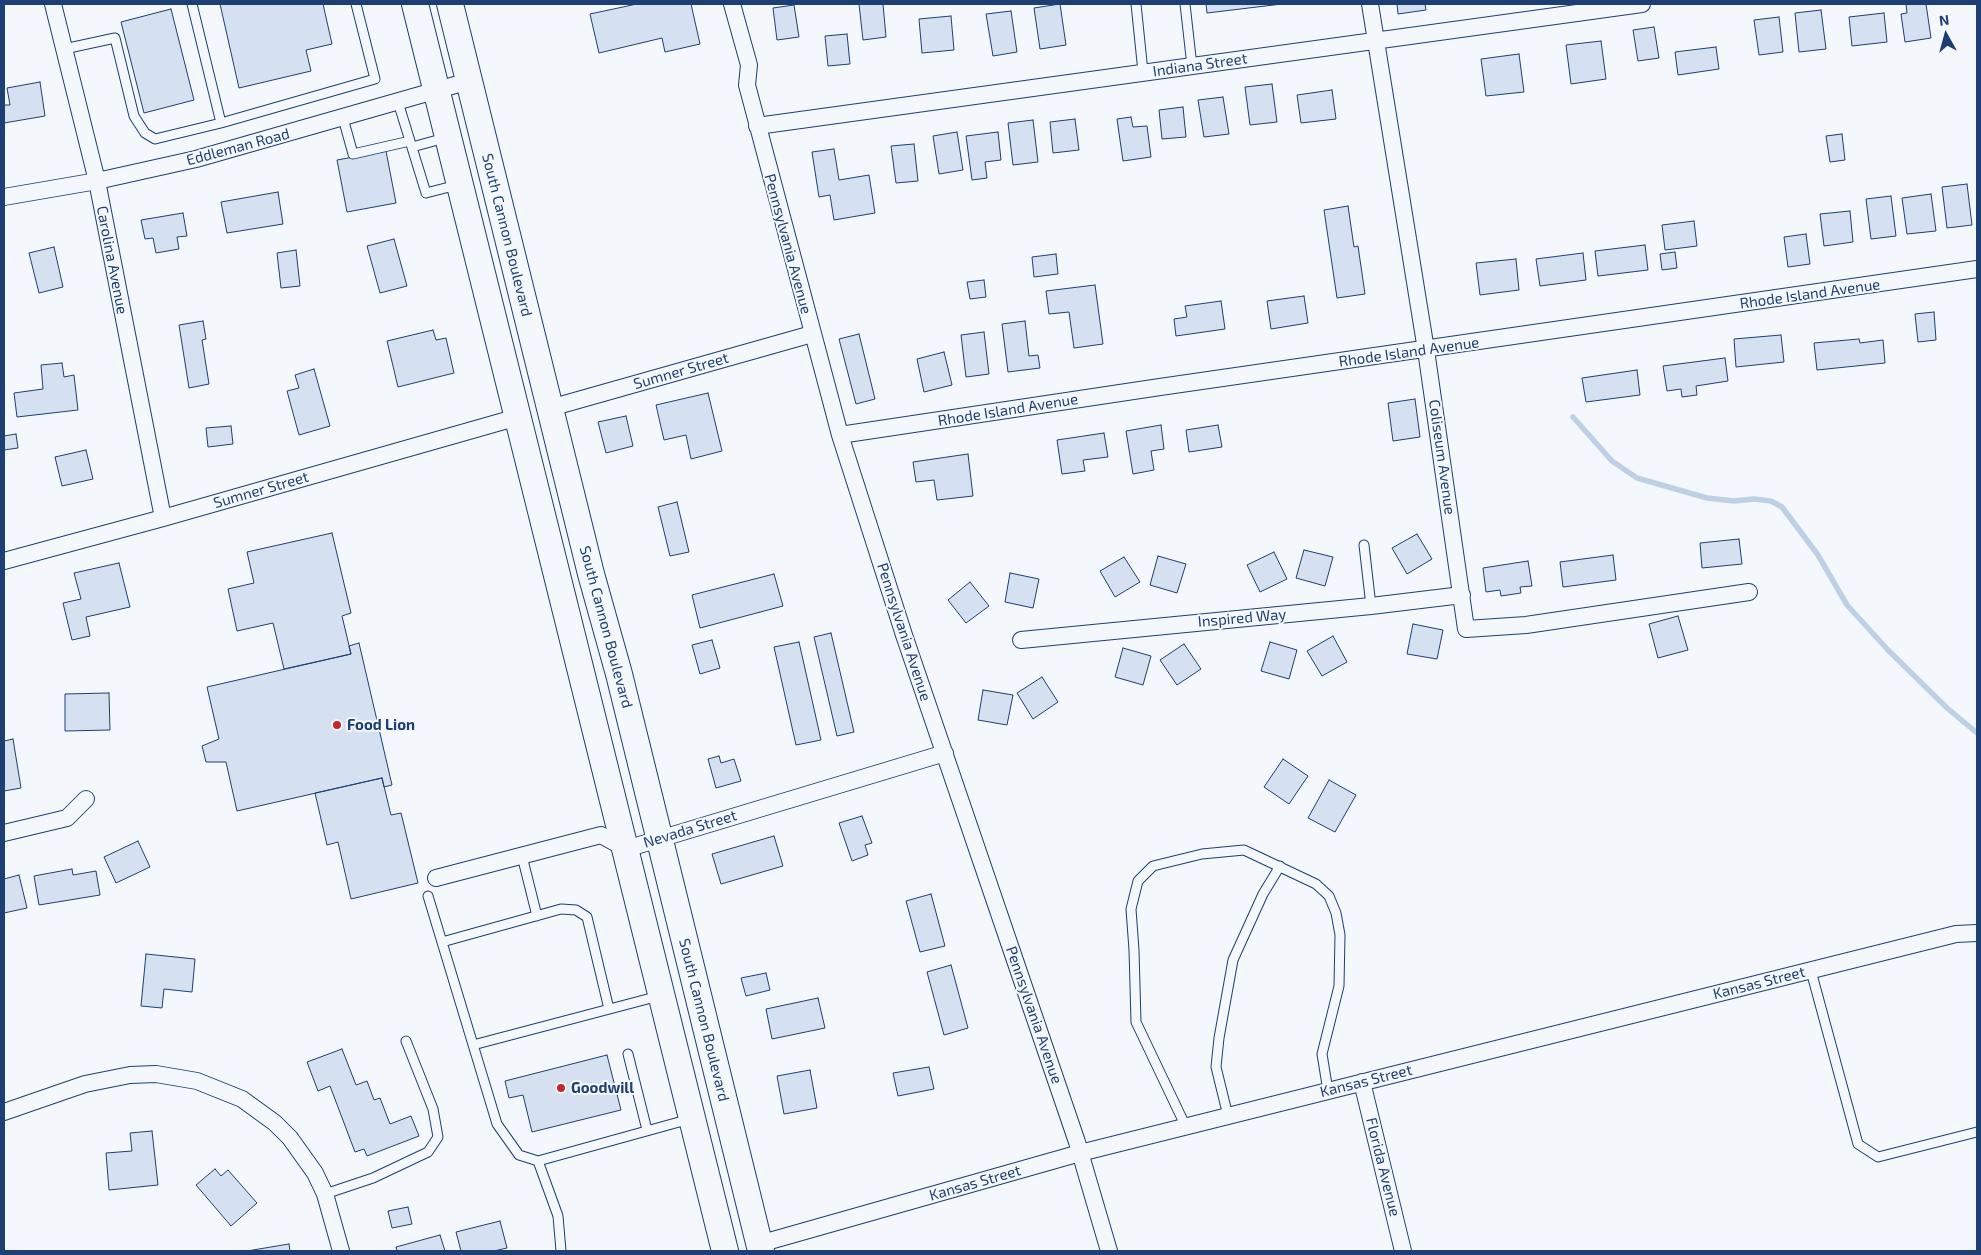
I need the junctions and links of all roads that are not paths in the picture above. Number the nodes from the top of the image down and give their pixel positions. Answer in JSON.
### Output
{"nodes":[{"id":1,"x":53,"y":4,"type":"edge"},
{"id":2,"x":192,"y":4,"type":"edge"},
{"id":3,"x":356,"y":4,"type":"edge"},
{"id":4,"x":415,"y":4,"type":"edge"},
{"id":5,"x":450,"y":4,"type":"edge"},
{"id":6,"x":732,"y":4,"type":"edge"},
{"id":7,"x":1136,"y":4,"type":"edge"},
{"id":8,"x":1185,"y":4,"type":"edge"},
{"id":9,"x":1370,"y":4,"type":"edge"},
{"id":10,"x":1642,"y":4,"type":"edge"},
{"id":11,"x":1376,"y":40,"type":"junction"},
{"id":12,"x":64,"y":49,"type":"junction"},
{"id":13,"x":1192,"y":66,"type":"junction"},
{"id":14,"x":1143,"y":72,"type":"junction"},
{"id":15,"x":469,"y":81,"type":"junction"},
{"id":16,"x":436,"y":91,"type":"junction"},
{"id":17,"x":398,"y":102,"type":"junction"},
{"id":18,"x":343,"y":118,"type":"junction"},
{"id":19,"x":221,"y":123,"type":"junction"},
{"id":20,"x":757,"y":126,"type":"junction"},
{"id":21,"x":447,"y":138,"type":"junction"},
{"id":22,"x":411,"y":144,"type":"junction"},
{"id":23,"x":97,"y":181,"type":"junction"},
{"id":24,"x":460,"y":184,"type":"junction"},
{"id":25,"x":4,"y":197,"type":"edge"},
{"id":26,"x":1977,"y":269,"type":"edge"},
{"id":27,"x":812,"y":334,"type":"junction"},
{"id":28,"x":1426,"y":350,"type":"junction"},
{"id":29,"x":550,"y":408,"type":"junction"},
{"id":30,"x":518,"y":417,"type":"junction"},
{"id":31,"x":840,"y":435,"type":"junction"},
{"id":32,"x":163,"y":518,"type":"junction"},
{"id":33,"x":1364,"y":545,"type":"dead end"},
{"id":34,"x":4,"y":561,"type":"edge"},
{"id":35,"x":1749,"y":592,"type":"dead end"},
{"id":36,"x":1462,"y":595,"type":"junction"},
{"id":37,"x":1371,"y":606,"type":"junction"},
{"id":38,"x":1020,"y":640,"type":"dead end"},
{"id":39,"x":945,"y":753,"type":"junction"},
{"id":40,"x":86,"y":799,"type":"dead end"},
{"id":41,"x":4,"y":833,"type":"edge"},
{"id":42,"x":659,"y":838,"type":"junction"},
{"id":43,"x":626,"y":848,"type":"junction"},
{"id":44,"x":522,"y":856,"type":"junction"},
{"id":45,"x":1280,"y":866,"type":"junction"},
{"id":46,"x":436,"y":878,"type":"dead end"},
{"id":47,"x":428,"y":896,"type":"dead end"},
{"id":48,"x":537,"y":916,"type":"junction"},
{"id":49,"x":1977,"y":933,"type":"edge"},
{"id":50,"x":442,"y":942,"type":"junction"},
{"id":51,"x":1810,"y":971,"type":"junction"},
{"id":52,"x":662,"y":995,"type":"junction"},
{"id":53,"x":609,"y":1009,"type":"junction"},
{"id":54,"x":406,"y":1041,"type":"dead end"},
{"id":55,"x":473,"y":1046,"type":"junction"},
{"id":56,"x":628,"y":1054,"type":"dead end"},
{"id":57,"x":1362,"y":1082,"type":"junction"},
{"id":58,"x":1328,"y":1091,"type":"junction"},
{"id":59,"x":4,"y":1112,"type":"edge"},
{"id":60,"x":1228,"y":1116,"type":"junction"},
{"id":61,"x":692,"y":1118,"type":"junction"},
{"id":62,"x":1186,"y":1126,"type":"junction"},
{"id":63,"x":647,"y":1130,"type":"junction"},
{"id":64,"x":1977,"y":1132,"type":"edge"},
{"id":65,"x":1080,"y":1153,"type":"junction"},
{"id":66,"x":538,"y":1161,"type":"junction"},
{"id":67,"x":326,"y":1194,"type":"junction"},
{"id":68,"x":760,"y":1247,"type":"edge"},
{"id":69,"x":340,"y":1251,"type":"edge"},
{"id":70,"x":561,"y":1251,"type":"edge"},
{"id":71,"x":726,"y":1251,"type":"edge"},
{"id":72,"x":1109,"y":1251,"type":"edge"},
{"id":73,"x":1403,"y":1251,"type":"edge"}],
"edges":[{"from":1,"to":12,"type":"street","name":"Carolina Avenue"},
{"from":2,"to":19,"type":"lane"},
{"from":3,"to":19,"type":"lane"},
{"from":4,"to":16,"type":"main road"},
{"from":5,"to":15,"type":"main road","name":"South Cannon Boulevard"},
{"from":6,"to":20,"type":"street","name":"Pennsylvania Avenue"},
{"from":7,"to":14,"type":"lane"},
{"from":8,"to":13,"type":"lane"},
{"from":9,"to":11,"type":"street","name":"Coliseum Avenue"},
{"from":10,"to":11,"type":"street","name":"Indiana Street"},
{"from":11,"to":13,"type":"street","name":"Indiana Street"},
{"from":11,"to":28,"type":"street","name":"Coliseum Avenue"},
{"from":12,"to":19,"type":"lane"},
{"from":12,"to":23,"type":"street","name":"Carolina Avenue"},
{"from":13,"to":14,"type":"street","name":"Indiana Street"},
{"from":14,"to":20,"type":"street","name":"Indiana Street"},
{"from":15,"to":16,"type":"street","name":"Eddleman Road"},
{"from":15,"to":29,"type":"main road","name":"South Cannon Boulevard"},
{"from":16,"to":17,"type":"street","name":"Eddleman Road"},
{"from":16,"to":21,"type":"main road"},
{"from":17,"to":18,"type":"street","name":"Eddleman Road"},
{"from":17,"to":22,"type":"lane"},
{"from":18,"to":22,"type":"lane"},
{"from":18,"to":23,"type":"street","name":"Eddleman Road"},
{"from":20,"to":27,"type":"street","name":"Pennsylvania Avenue"},
{"from":21,"to":22,"type":"lane"},
{"from":21,"to":24,"type":"main road"},
{"from":22,"to":24,"type":"lane"},
{"from":23,"to":25,"type":"street","name":"Eddleman Road"},
{"from":23,"to":32,"type":"street","name":"Carolina Avenue"},
{"from":24,"to":30,"type":"main road"},
{"from":26,"to":28,"type":"street","name":"Rhode Island Avenue"},
{"from":27,"to":29,"type":"street","name":"Sumner Street"},
{"from":27,"to":31,"type":"street","name":"Pennsylvania Avenue"},
{"from":28,"to":31,"type":"street","name":"Rhode Island Avenue"},
{"from":28,"to":36,"type":"street","name":"Coliseum Avenue"},
{"from":29,"to":42,"type":"main road","name":"South Cannon Boulevard"},
{"from":30,"to":32,"type":"street","name":"Sumner Street"},
{"from":30,"to":43,"type":"main road"},
{"from":31,"to":39,"type":"street","name":"Pennsylvania Avenue"},
{"from":32,"to":34,"type":"street","name":"Sumner Street"},
{"from":33,"to":37,"type":"lane"},
{"from":35,"to":36,"type":"street","name":"Coliseum Avenue"},
{"from":36,"to":37,"type":"street","name":"Inspired Way"},
{"from":37,"to":38,"type":"street","name":"Inspired Way"},
{"from":39,"to":42,"type":"street","name":"Nevada Street"},
{"from":39,"to":65,"type":"street","name":"Pennsylvania Avenue"},
{"from":40,"to":41,"type":"street"},
{"from":42,"to":43,"type":"street","name":"Nevada Street"},
{"from":42,"to":68,"type":"main road","name":"South Cannon Boulevard"},
{"from":43,"to":44,"type":"street","name":"Nevada Street"},
{"from":43,"to":52,"type":"main road"},
{"from":44,"to":46,"type":"street","name":"Nevada Street"},
{"from":44,"to":48,"type":"lane"},
{"from":45,"to":58,"type":"lane"},
{"from":45,"to":60,"type":"lane"},
{"from":45,"to":62,"type":"lane"},
{"from":47,"to":50,"type":"lane"},
{"from":48,"to":50,"type":"lane"},
{"from":48,"to":53,"type":"lane"},
{"from":49,"to":51,"type":"street","name":"Kansas Street"},
{"from":50,"to":55,"type":"lane"},
{"from":51,"to":57,"type":"street","name":"Kansas Street"},
{"from":51,"to":64,"type":"lane"},
{"from":52,"to":53,"type":"lane"},
{"from":52,"to":61,"type":"main road"},
{"from":53,"to":55,"type":"lane"},
{"from":54,"to":67,"type":"lane"},
{"from":55,"to":66,"type":"lane"},
{"from":56,"to":63,"type":"lane"},
{"from":57,"to":58,"type":"street","name":"Kansas Street"},
{"from":57,"to":73,"type":"street","name":"Florida Avenue"},
{"from":58,"to":60,"type":"street","name":"Kansas Street"},
{"from":59,"to":67,"type":"street"},
{"from":60,"to":62,"type":"street","name":"Kansas Street"},
{"from":61,"to":63,"type":"lane"},
{"from":61,"to":71,"type":"main road"},
{"from":62,"to":65,"type":"street","name":"Kansas Street"},
{"from":63,"to":66,"type":"lane"},
{"from":65,"to":68,"type":"street","name":"Kansas Street"},
{"from":65,"to":72,"type":"street","name":"Pennsylvania Avenue"},
{"from":66,"to":70,"type":"lane"},
{"from":67,"to":69,"type":"street"}]}
